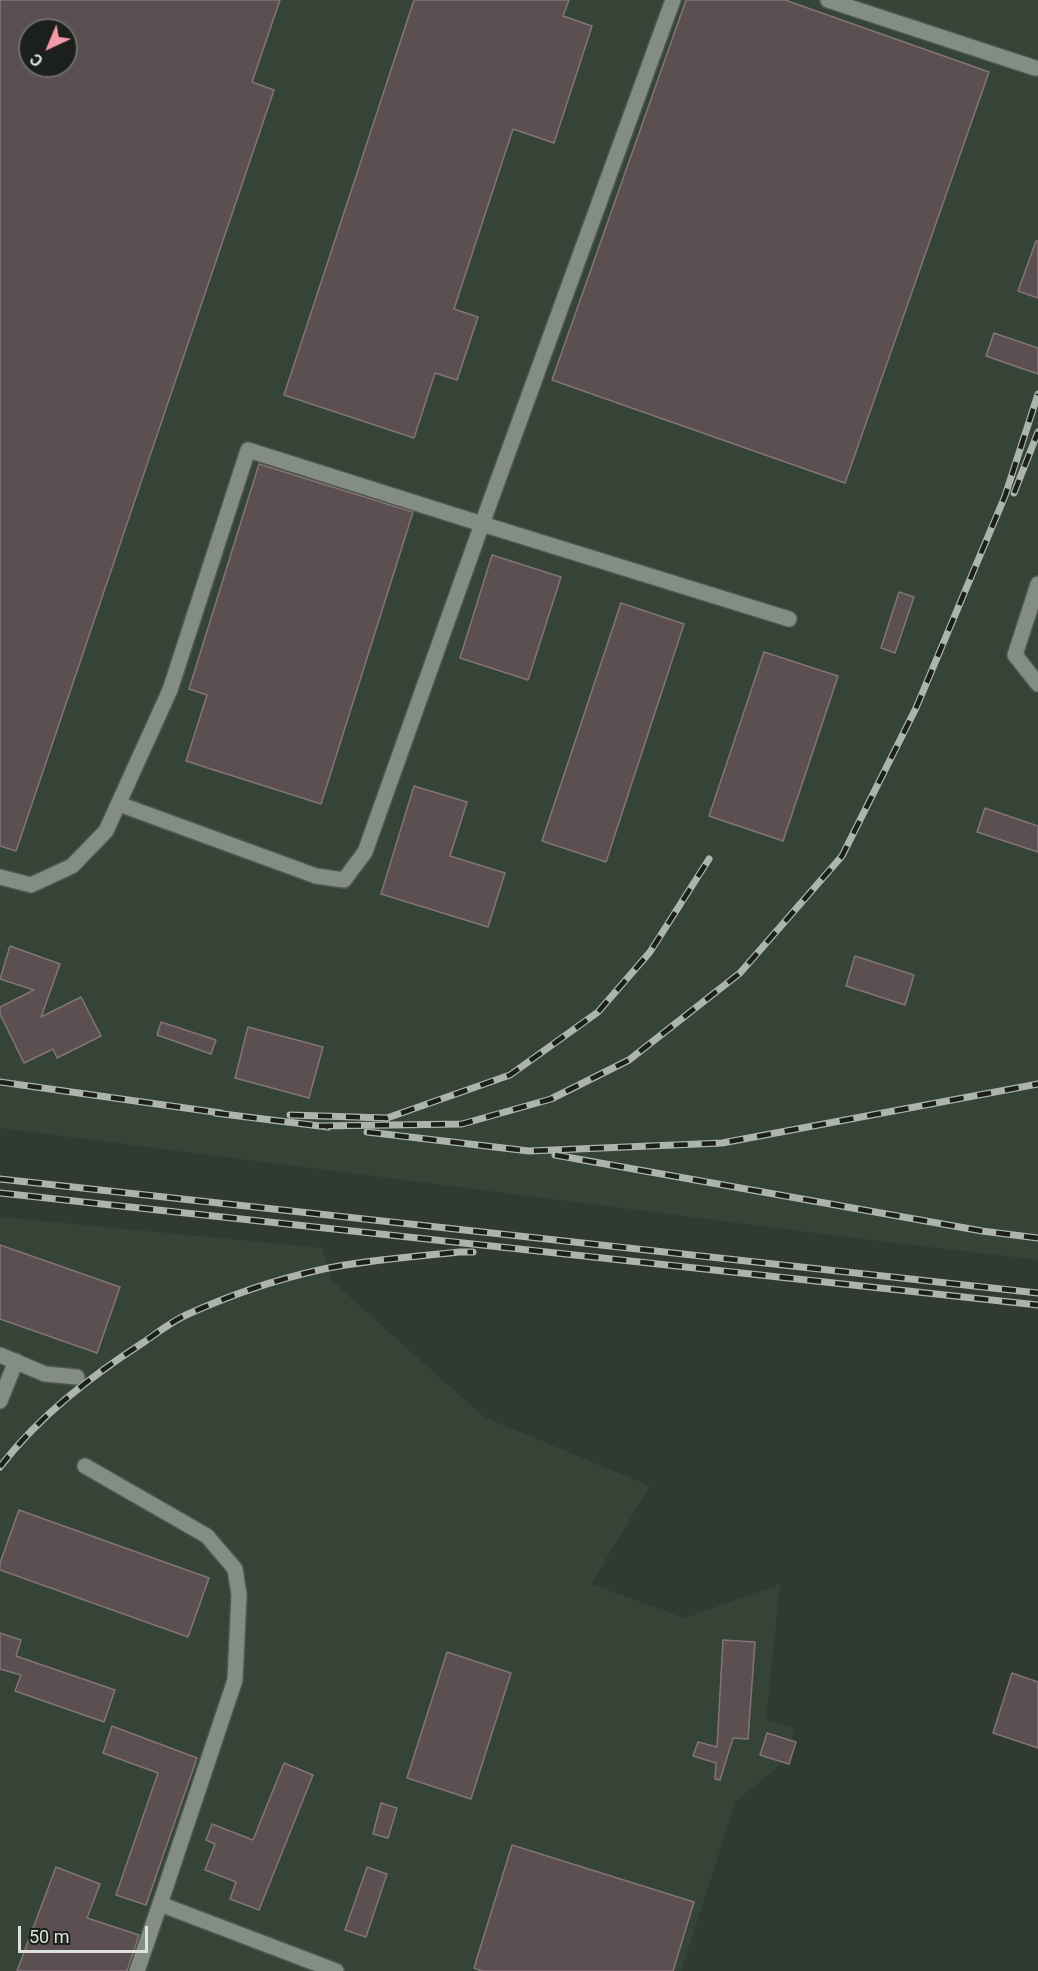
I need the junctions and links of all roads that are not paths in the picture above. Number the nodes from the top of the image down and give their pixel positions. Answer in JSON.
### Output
{"nodes":[{"id":1,"x":673,"y":0,"type":"edge"},
{"id":2,"x":828,"y":0,"type":"edge"},
{"id":3,"x":1035,"y":68,"type":"dead end"},
{"id":4,"x":482,"y":524,"type":"junction"},
{"id":5,"x":1038,"y":584,"type":"edge"},
{"id":6,"x":789,"y":619,"type":"dead end"},
{"id":7,"x":1038,"y":684,"type":"edge"},
{"id":8,"x":119,"y":804,"type":"junction"},
{"id":9,"x":0,"y":877,"type":"edge"},
{"id":10,"x":0,"y":1355,"type":"edge"},
{"id":11,"x":16,"y":1362,"type":"junction"},
{"id":12,"x":77,"y":1377,"type":"dead end"},
{"id":13,"x":0,"y":1401,"type":"edge"},
{"id":14,"x":85,"y":1466,"type":"dead end"},
{"id":15,"x":160,"y":1904,"type":"junction"},
{"id":16,"x":137,"y":1971,"type":"edge"},
{"id":17,"x":336,"y":1971,"type":"edge"}],
"edges":[{"from":1,"to":4,"type":"lane"},
{"from":2,"to":3,"type":"lane"},
{"from":4,"to":6,"type":"lane"},
{"from":4,"to":8,"type":"lane"},
{"from":4,"to":8,"type":"lane"},
{"from":5,"to":7,"type":"lane"},
{"from":8,"to":9,"type":"lane"},
{"from":10,"to":11,"type":"lane"},
{"from":11,"to":12,"type":"lane"},
{"from":11,"to":13,"type":"lane"},
{"from":14,"to":15,"type":"lane"},
{"from":15,"to":16,"type":"lane"},
{"from":15,"to":17,"type":"lane"}]}
